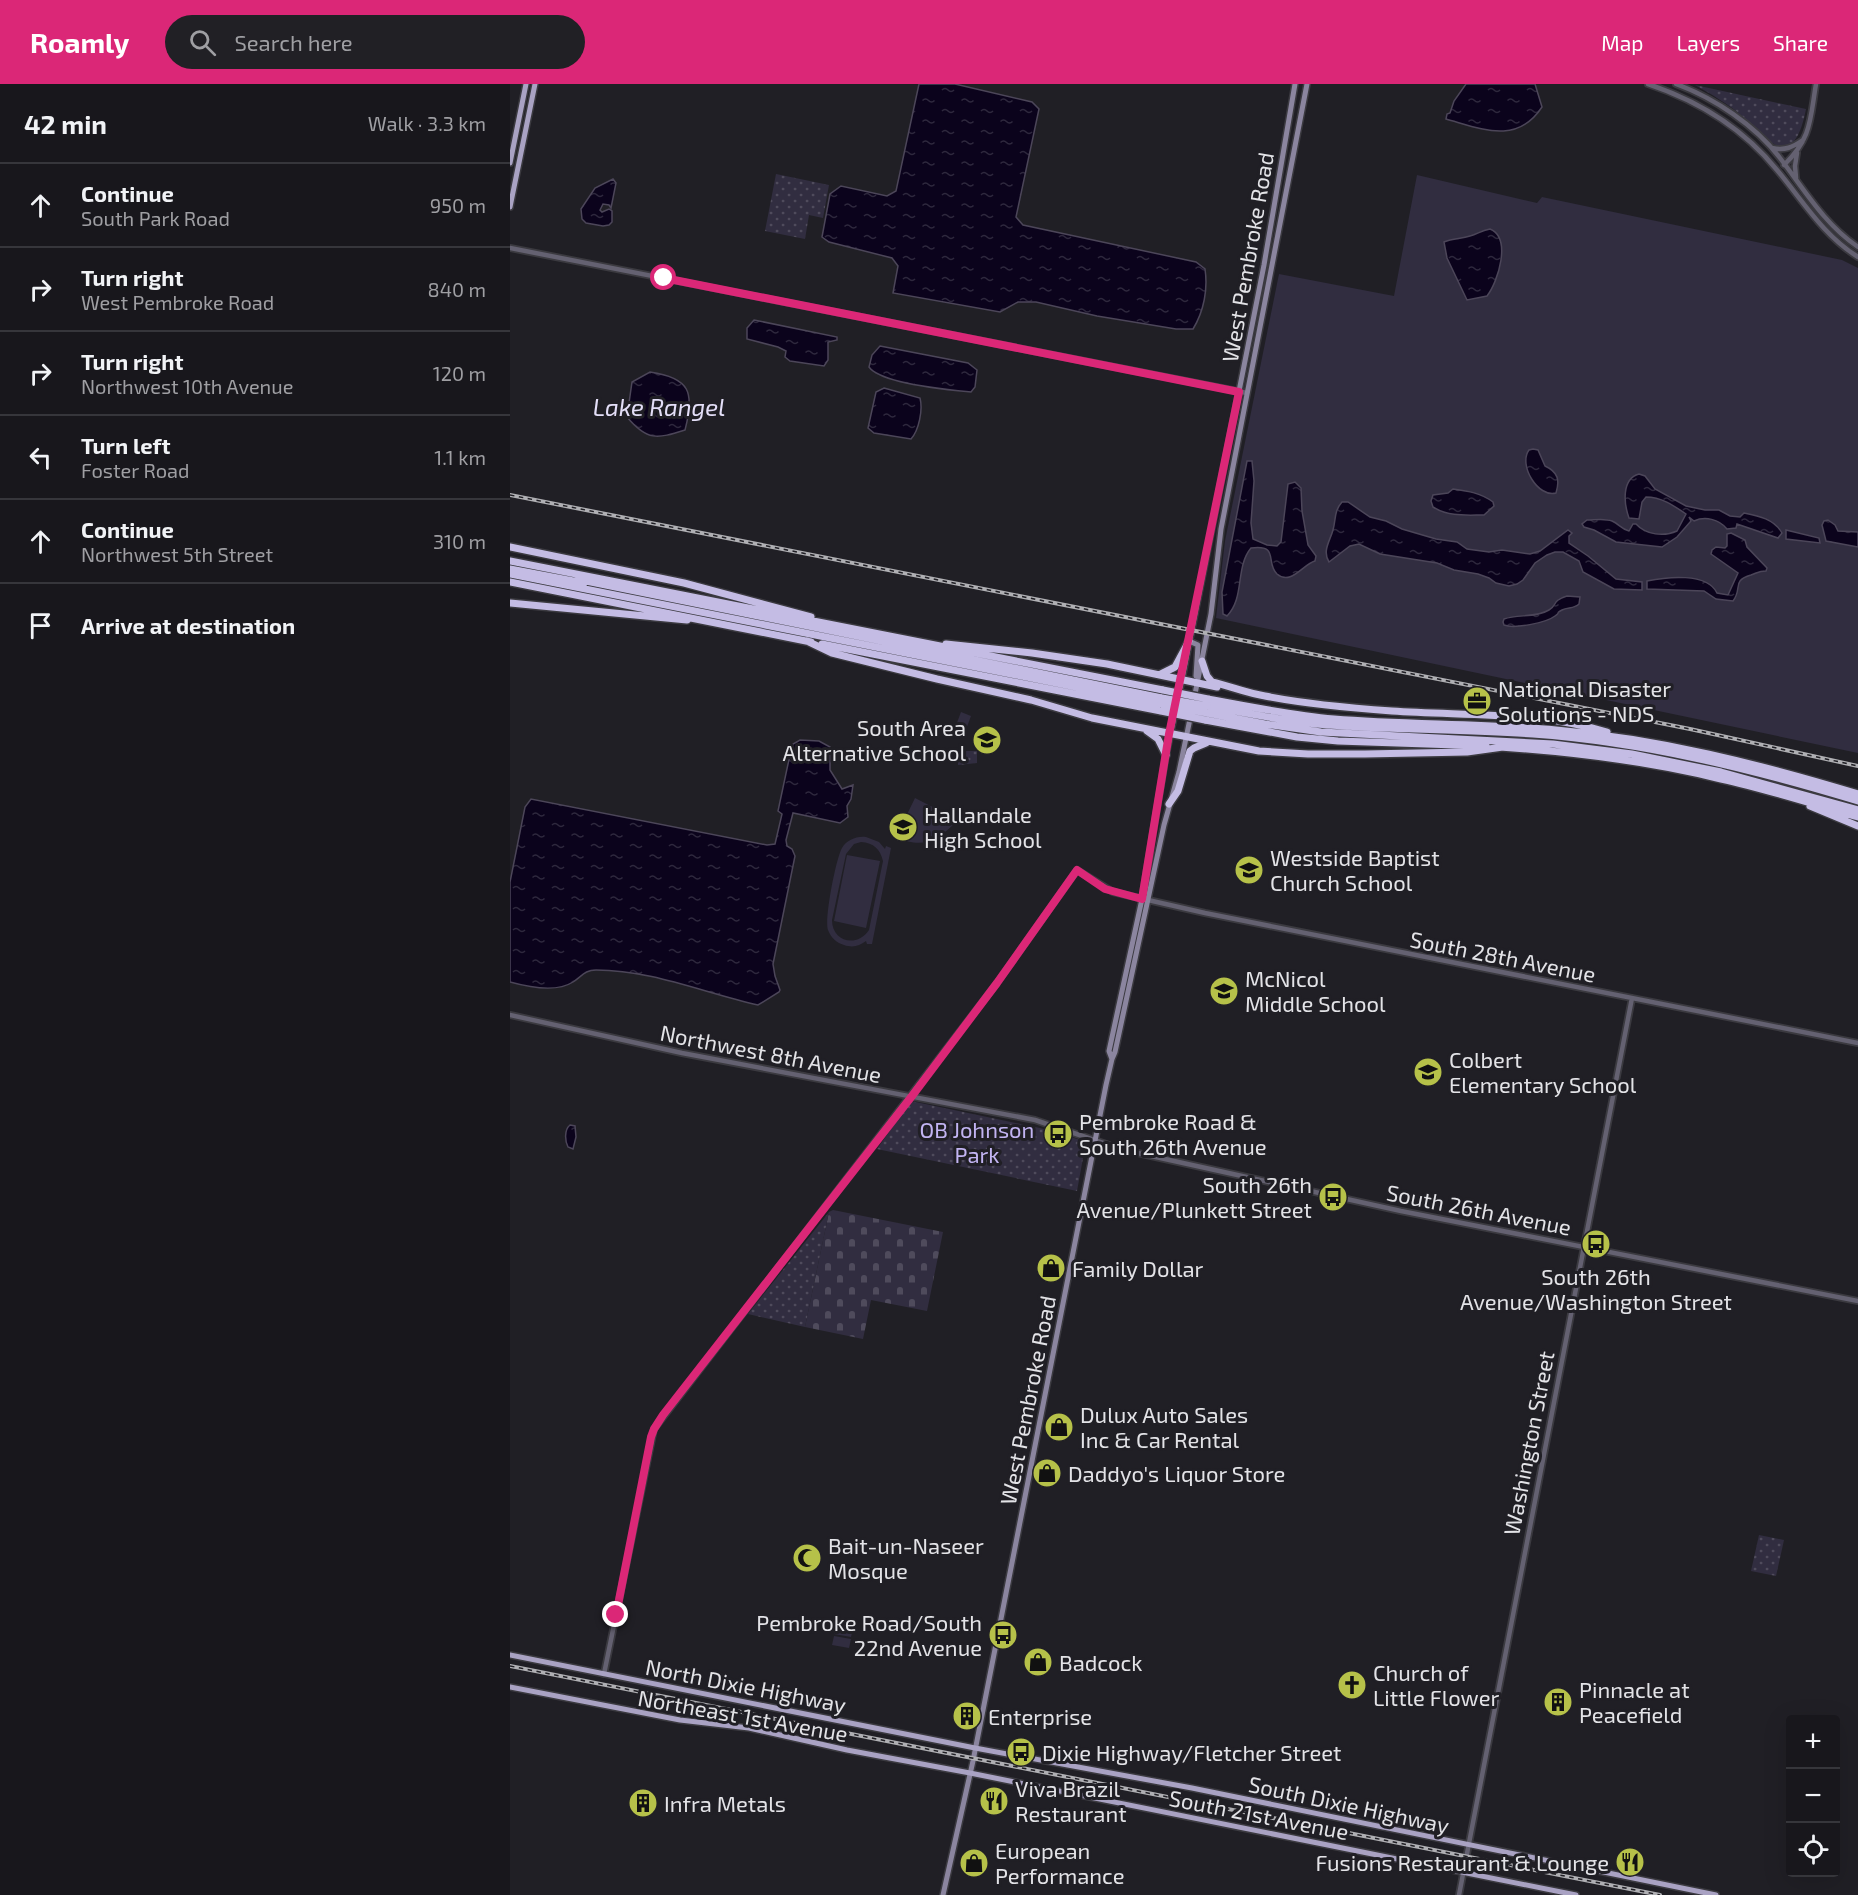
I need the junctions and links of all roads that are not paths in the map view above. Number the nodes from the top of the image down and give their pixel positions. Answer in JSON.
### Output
{"nodes":[{"id":1,"x":528,"y":84,"type":"edge"},
{"id":2,"x":535,"y":84,"type":"edge"},
{"id":3,"x":1295,"y":84,"type":"edge"},
{"id":4,"x":1307,"y":84,"type":"edge"},
{"id":5,"x":1648,"y":84,"type":"edge"},
{"id":6,"x":1674,"y":84,"type":"edge"},
{"id":7,"x":1816,"y":84,"type":"edge"},
{"id":8,"x":1670,"y":91,"type":"junction"},
{"id":9,"x":532,"y":98,"type":"junction"},
{"id":10,"x":524,"y":99,"type":"junction"},
{"id":11,"x":1805,"y":139,"type":"junction"},
{"id":12,"x":522,"y":147,"type":"junction"},
{"id":13,"x":1770,"y":147,"type":"junction"},
{"id":14,"x":1798,"y":151,"type":"junction"},
{"id":15,"x":510,"y":163,"type":"edge"},
{"id":16,"x":1785,"y":165,"type":"junction"},
{"id":17,"x":1778,"y":171,"type":"junction"},
{"id":18,"x":1796,"y":180,"type":"junction"},
{"id":19,"x":510,"y":207,"type":"edge"},
{"id":20,"x":1274,"y":209,"type":"junction"},
{"id":21,"x":1279,"y":227,"type":"junction"},
{"id":22,"x":1858,"y":247,"type":"edge"},
{"id":23,"x":510,"y":248,"type":"edge"},
{"id":24,"x":1858,"y":257,"type":"edge"},
{"id":25,"x":1264,"y":265,"type":"junction"},
{"id":26,"x":1268,"y":285,"type":"junction"},
{"id":27,"x":1239,"y":392,"type":"junction"},
{"id":28,"x":1247,"y":393,"type":"junction"},
{"id":29,"x":510,"y":547,"type":"edge"},
{"id":30,"x":510,"y":561,"type":"edge"},
{"id":31,"x":510,"y":569,"type":"edge"},
{"id":32,"x":570,"y":572,"type":"junction"},
{"id":33,"x":510,"y":574,"type":"edge"},
{"id":34,"x":510,"y":582,"type":"edge"},
{"id":35,"x":521,"y":584,"type":"junction"},
{"id":36,"x":687,"y":602,"type":"junction"},
{"id":37,"x":510,"y":603,"type":"edge"},
{"id":38,"x":651,"y":603,"type":"junction"},
{"id":39,"x":703,"y":621,"type":"junction"},
{"id":40,"x":828,"y":623,"type":"junction"},
{"id":41,"x":807,"y":641,"type":"junction"},
{"id":42,"x":1189,"y":641,"type":"junction"},
{"id":43,"x":923,"y":643,"type":"junction"},
{"id":44,"x":1202,"y":661,"type":"junction"},
{"id":45,"x":1160,"y":674,"type":"junction"},
{"id":46,"x":1182,"y":679,"type":"junction"},
{"id":47,"x":1198,"y":683,"type":"junction"},
{"id":48,"x":1238,"y":690,"type":"junction"},
{"id":49,"x":1162,"y":700,"type":"junction"},
{"id":50,"x":1207,"y":709,"type":"junction"},
{"id":51,"x":1145,"y":730,"type":"junction"},
{"id":52,"x":1169,"y":734,"type":"junction"},
{"id":53,"x":1623,"y":737,"type":"junction"},
{"id":54,"x":1187,"y":738,"type":"junction"},
{"id":55,"x":1209,"y":742,"type":"junction"},
{"id":56,"x":1503,"y":747,"type":"junction"},
{"id":57,"x":1166,"y":755,"type":"junction"},
{"id":58,"x":1858,"y":794,"type":"edge"},
{"id":59,"x":1795,"y":798,"type":"junction"},
{"id":60,"x":1858,"y":801,"type":"edge"},
{"id":61,"x":1169,"y":804,"type":"junction"},
{"id":62,"x":1858,"y":810,"type":"edge"},
{"id":63,"x":1858,"y":817,"type":"edge"},
{"id":64,"x":1858,"y":826,"type":"edge"},
{"id":65,"x":1145,"y":899,"type":"junction"},
{"id":66,"x":1632,"y":998,"type":"junction"},
{"id":67,"x":510,"y":1015,"type":"edge"},
{"id":68,"x":1858,"y":1043,"type":"edge"},
{"id":69,"x":912,"y":1096,"type":"junction"},
{"id":70,"x":1095,"y":1140,"type":"junction"},
{"id":71,"x":1584,"y":1247,"type":"junction"},
{"id":72,"x":1858,"y":1301,"type":"edge"},
{"id":73,"x":510,"y":1655,"type":"edge"},
{"id":74,"x":604,"y":1674,"type":"junction"},
{"id":75,"x":510,"y":1687,"type":"edge"},
{"id":76,"x":975,"y":1748,"type":"junction"},
{"id":77,"x":970,"y":1773,"type":"junction"},
{"id":78,"x":1468,"y":1846,"type":"junction"},
{"id":79,"x":1464,"y":1872,"type":"junction"},
{"id":80,"x":943,"y":1895,"type":"edge"},
{"id":81,"x":1459,"y":1895,"type":"edge"},
{"id":82,"x":1576,"y":1895,"type":"edge"},
{"id":83,"x":1716,"y":1895,"type":"edge"}],
"edges":[{"from":1,"to":9,"type":"main road"},
{"from":1,"to":10,"type":"main road"},
{"from":2,"to":9,"type":"main road"},
{"from":3,"to":20,"type":"main road","name":"West Pembroke Road"},
{"from":4,"to":21,"type":"main road","name":"West Pembroke Road"},
{"from":5,"to":8,"type":"street"},
{"from":6,"to":8,"type":"street"},
{"from":6,"to":13,"type":"street"},
{"from":7,"to":11,"type":"street"},
{"from":8,"to":17,"type":"street"},
{"from":9,"to":12,"type":"main road"},
{"from":10,"to":12,"type":"main road"},
{"from":10,"to":15,"type":"main road"},
{"from":11,"to":13,"type":"street"},
{"from":11,"to":14,"type":"street"},
{"from":12,"to":19,"type":"main road"},
{"from":13,"to":16,"type":"street"},
{"from":14,"to":16,"type":"street"},
{"from":14,"to":18,"type":"street"},
{"from":16,"to":17,"type":"street"},
{"from":16,"to":18,"type":"street"},
{"from":17,"to":24,"type":"street"},
{"from":18,"to":22,"type":"street"},
{"from":20,"to":21,"type":"main road"},
{"from":20,"to":25,"type":"main road","name":"West Pembroke Road"},
{"from":21,"to":26,"type":"main road","name":"West Pembroke Road"},
{"from":23,"to":27,"type":"street"},
{"from":25,"to":26,"type":"main road"},
{"from":25,"to":27,"type":"main road","name":"West Pembroke Road"},
{"from":26,"to":28,"type":"main road","name":"West Pembroke Road"},
{"from":27,"to":28,"type":"street"},
{"from":27,"to":42,"type":"main road","name":"West Pembroke Road"},
{"from":28,"to":44,"type":"main road","name":"West Pembroke Road"},
{"from":29,"to":40,"type":"highway"},
{"from":30,"to":32,"type":"highway"},
{"from":31,"to":36,"type":"highway"},
{"from":32,"to":36,"type":"highway"},
{"from":32,"to":40,"type":"highway"},
{"from":33,"to":38,"type":"highway"},
{"from":34,"to":35,"type":"highway"},
{"from":35,"to":38,"type":"highway"},
{"from":35,"to":39,"type":"highway"},
{"from":36,"to":49,"type":"highway"},
{"from":37,"to":39,"type":"highway"},
{"from":38,"to":49,"type":"highway"},
{"from":39,"to":41,"type":"highway"},
{"from":40,"to":43,"type":"highway"},
{"from":41,"to":49,"type":"highway"},
{"from":41,"to":51,"type":"highway"},
{"from":42,"to":45,"type":"highway"},
{"from":42,"to":46,"type":"main road","name":"West Pembroke Road"},
{"from":42,"to":47,"type":"main road"},
{"from":43,"to":45,"type":"highway"},
{"from":43,"to":49,"type":"highway"},
{"from":44,"to":47,"type":"main road","name":"West Pembroke Road"},
{"from":44,"to":48,"type":"highway"},
{"from":45,"to":46,"type":"highway"},
{"from":46,"to":47,"type":"highway"},
{"from":46,"to":52,"type":"main road","name":"West Pembroke Road"},
{"from":47,"to":48,"type":"highway"},
{"from":47,"to":54,"type":"main road","name":"West Pembroke Road"},
{"from":48,"to":53,"type":"highway"},
{"from":49,"to":50,"type":"highway","bridge":true},
{"from":49,"to":50,"type":"highway","bridge":true},
{"from":50,"to":53,"type":"highway"},
{"from":50,"to":56,"type":"highway"},
{"from":50,"to":60,"type":"highway"},
{"from":50,"to":62,"type":"highway"},
{"from":51,"to":52,"type":"highway"},
{"from":51,"to":57,"type":"highway"},
{"from":52,"to":54,"type":"highway"},
{"from":52,"to":57,"type":"main road","name":"West Pembroke Road"},
{"from":53,"to":58,"type":"highway"},
{"from":54,"to":55,"type":"highway"},
{"from":54,"to":61,"type":"main road","name":"West Pembroke Road"},
{"from":55,"to":56,"type":"highway"},
{"from":55,"to":61,"type":"highway"},
{"from":56,"to":59,"type":"highway"},
{"from":57,"to":65,"type":"main road","name":"West Pembroke Road"},
{"from":59,"to":63,"type":"highway"},
{"from":59,"to":64,"type":"highway"},
{"from":61,"to":65,"type":"main road","name":"West Pembroke Road"},
{"from":65,"to":66,"type":"street","name":"South 28th Avenue"},
{"from":65,"to":69,"type":"street","name":"South 28th Avenue"},
{"from":65,"to":70,"type":"main road","name":"West Pembroke Road"},
{"from":66,"to":68,"type":"street","name":"South 28th Avenue"},
{"from":66,"to":71,"type":"street","name":"Washington Street"},
{"from":67,"to":69,"type":"street","name":"Northwest 8th Avenue"},
{"from":69,"to":70,"type":"street","name":"Northwest 8th Avenue"},
{"from":69,"to":74,"type":"street"},
{"from":70,"to":71,"type":"street","name":"South 26th Avenue"},
{"from":70,"to":76,"type":"main road","name":"West Pembroke Road"},
{"from":71,"to":72,"type":"street","name":"South 26th Avenue"},
{"from":71,"to":78,"type":"street","name":"Washington Street"},
{"from":73,"to":74,"type":"main road","name":"North Dixie Highway"},
{"from":74,"to":76,"type":"main road","name":"North Dixie Highway"},
{"from":75,"to":77,"type":"main road","name":"Northeast 1st Avenue"},
{"from":76,"to":77,"type":"main road","name":"West Pembroke Road"},
{"from":76,"to":78,"type":"main road","name":"South Dixie Highway"},
{"from":77,"to":79,"type":"main road","name":"South 21st Avenue"},
{"from":77,"to":80,"type":"main road","name":"West Pembroke Road"},
{"from":78,"to":79,"type":"street","name":"Washington Street"},
{"from":78,"to":83,"type":"main road","name":"South Dixie Highway"},
{"from":79,"to":81,"type":"street","name":"Washington Street"},
{"from":79,"to":82,"type":"main road","name":"South 21st Avenue"}]}
